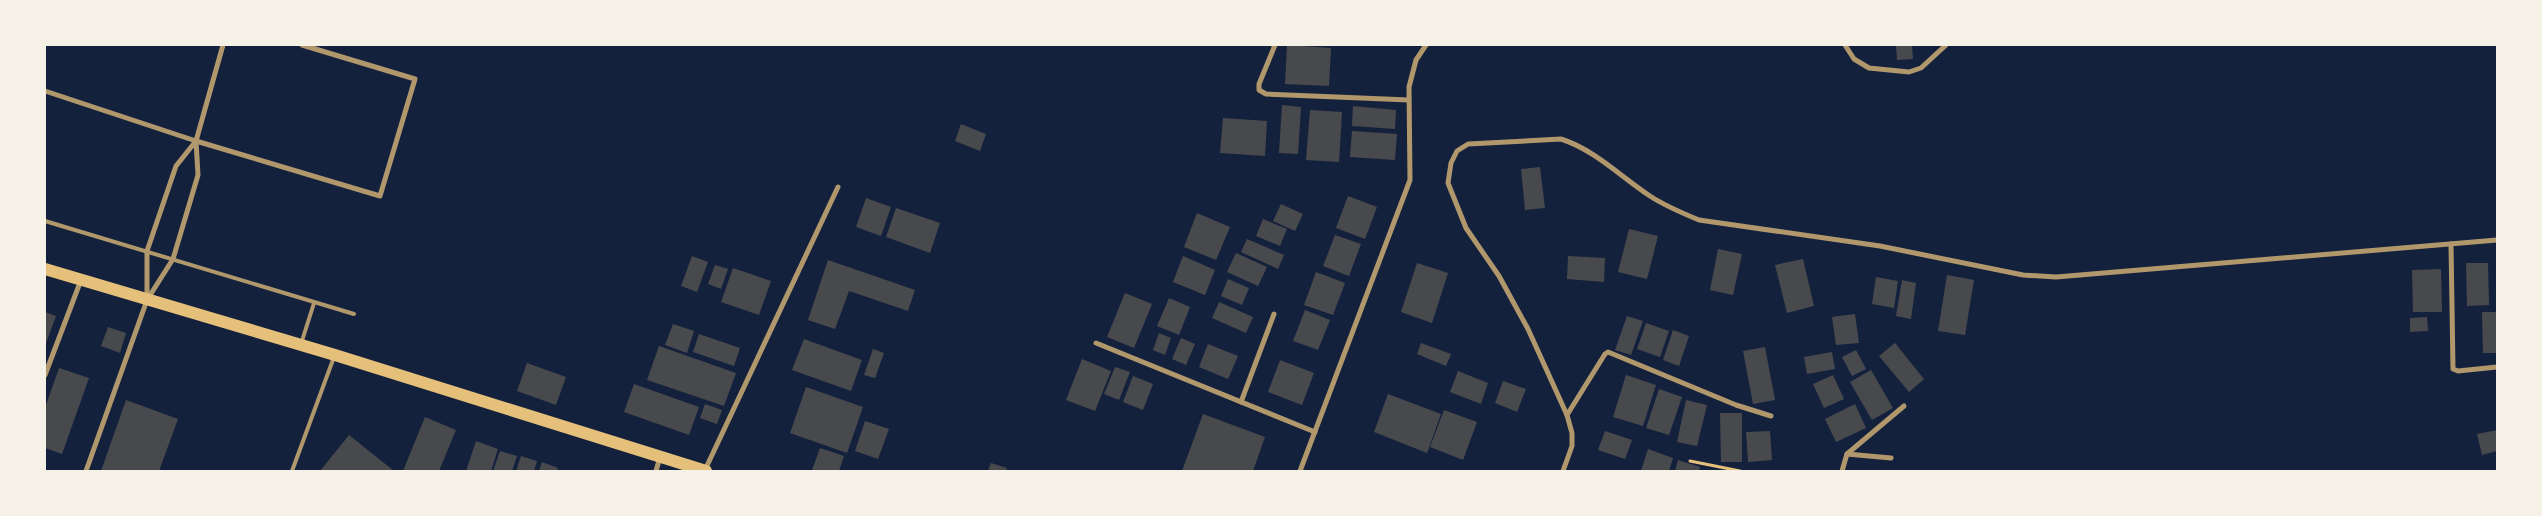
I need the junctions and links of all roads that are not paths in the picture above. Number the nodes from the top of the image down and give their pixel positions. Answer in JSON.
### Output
{"nodes":[{"id":1,"x":222,"y":45,"type":"edge"},
{"id":2,"x":302,"y":45,"type":"edge"},
{"id":3,"x":1275,"y":45,"type":"edge"},
{"id":4,"x":1426,"y":45,"type":"edge"},
{"id":5,"x":1845,"y":45,"type":"edge"},
{"id":6,"x":1946,"y":45,"type":"edge"},
{"id":7,"x":45,"y":91,"type":"edge"},
{"id":8,"x":1409,"y":100,"type":"junction"},
{"id":9,"x":196,"y":141,"type":"junction"},
{"id":10,"x":838,"y":187,"type":"dead end"},
{"id":11,"x":45,"y":221,"type":"edge"},
{"id":12,"x":2497,"y":240,"type":"edge"},
{"id":13,"x":2450,"y":244,"type":"junction"},
{"id":14,"x":147,"y":252,"type":"junction"},
{"id":15,"x":172,"y":259,"type":"junction"},
{"id":16,"x":45,"y":269,"type":"edge"},
{"id":17,"x":81,"y":280,"type":"junction"},
{"id":18,"x":147,"y":300,"type":"junction"},
{"id":19,"x":314,"y":303,"type":"junction"},
{"id":20,"x":354,"y":314,"type":"dead end"},
{"id":21,"x":1274,"y":314,"type":"dead end"},
{"id":22,"x":1096,"y":343,"type":"dead end"},
{"id":23,"x":301,"y":345,"type":"junction"},
{"id":24,"x":335,"y":355,"type":"junction"},
{"id":25,"x":2497,"y":367,"type":"edge"},
{"id":26,"x":45,"y":375,"type":"edge"},
{"id":27,"x":1241,"y":402,"type":"junction"},
{"id":28,"x":1904,"y":406,"type":"dead end"},
{"id":29,"x":1567,"y":415,"type":"junction"},
{"id":30,"x":1771,"y":416,"type":"dead end"},
{"id":31,"x":1315,"y":432,"type":"junction"},
{"id":32,"x":1847,"y":454,"type":"junction"},
{"id":33,"x":660,"y":457,"type":"junction"},
{"id":34,"x":1891,"y":458,"type":"dead end"},
{"id":35,"x":86,"y":471,"type":"edge"},
{"id":36,"x":292,"y":471,"type":"edge"},
{"id":37,"x":656,"y":471,"type":"edge"},
{"id":38,"x":706,"y":471,"type":"edge"},
{"id":39,"x":1300,"y":471,"type":"edge"},
{"id":40,"x":1564,"y":471,"type":"edge"},
{"id":41,"x":1842,"y":471,"type":"edge"}],
"edges":[{"from":1,"to":9,"type":"street"},
{"from":2,"to":9,"type":"street"},
{"from":3,"to":8,"type":"street"},
{"from":4,"to":8,"type":"street"},
{"from":5,"to":6,"type":"street"},
{"from":7,"to":9,"type":"street"},
{"from":8,"to":31,"type":"street"},
{"from":9,"to":14,"type":"street"},
{"from":9,"to":15,"type":"street"},
{"from":10,"to":38,"type":"street"},
{"from":11,"to":14,"type":"lane"},
{"from":12,"to":13,"type":"street"},
{"from":13,"to":25,"type":"street"},
{"from":13,"to":29,"type":"street"},
{"from":14,"to":15,"type":"lane"},
{"from":14,"to":18,"type":"street"},
{"from":15,"to":18,"type":"street"},
{"from":15,"to":19,"type":"lane"},
{"from":16,"to":17,"type":"main road"},
{"from":17,"to":18,"type":"main road"},
{"from":17,"to":26,"type":"street"},
{"from":18,"to":23,"type":"main road"},
{"from":18,"to":35,"type":"street"},
{"from":19,"to":20,"type":"lane"},
{"from":19,"to":23,"type":"lane"},
{"from":21,"to":27,"type":"street"},
{"from":22,"to":27,"type":"street"},
{"from":23,"to":24,"type":"main road"},
{"from":24,"to":33,"type":"main road"},
{"from":24,"to":36,"type":"lane"},
{"from":27,"to":31,"type":"street"},
{"from":28,"to":32,"type":"street"},
{"from":29,"to":30,"type":"street"},
{"from":29,"to":40,"type":"street"},
{"from":31,"to":39,"type":"street"},
{"from":32,"to":34,"type":"street"},
{"from":32,"to":41,"type":"street"},
{"from":33,"to":37,"type":"street"},
{"from":33,"to":38,"type":"main road"}]}
